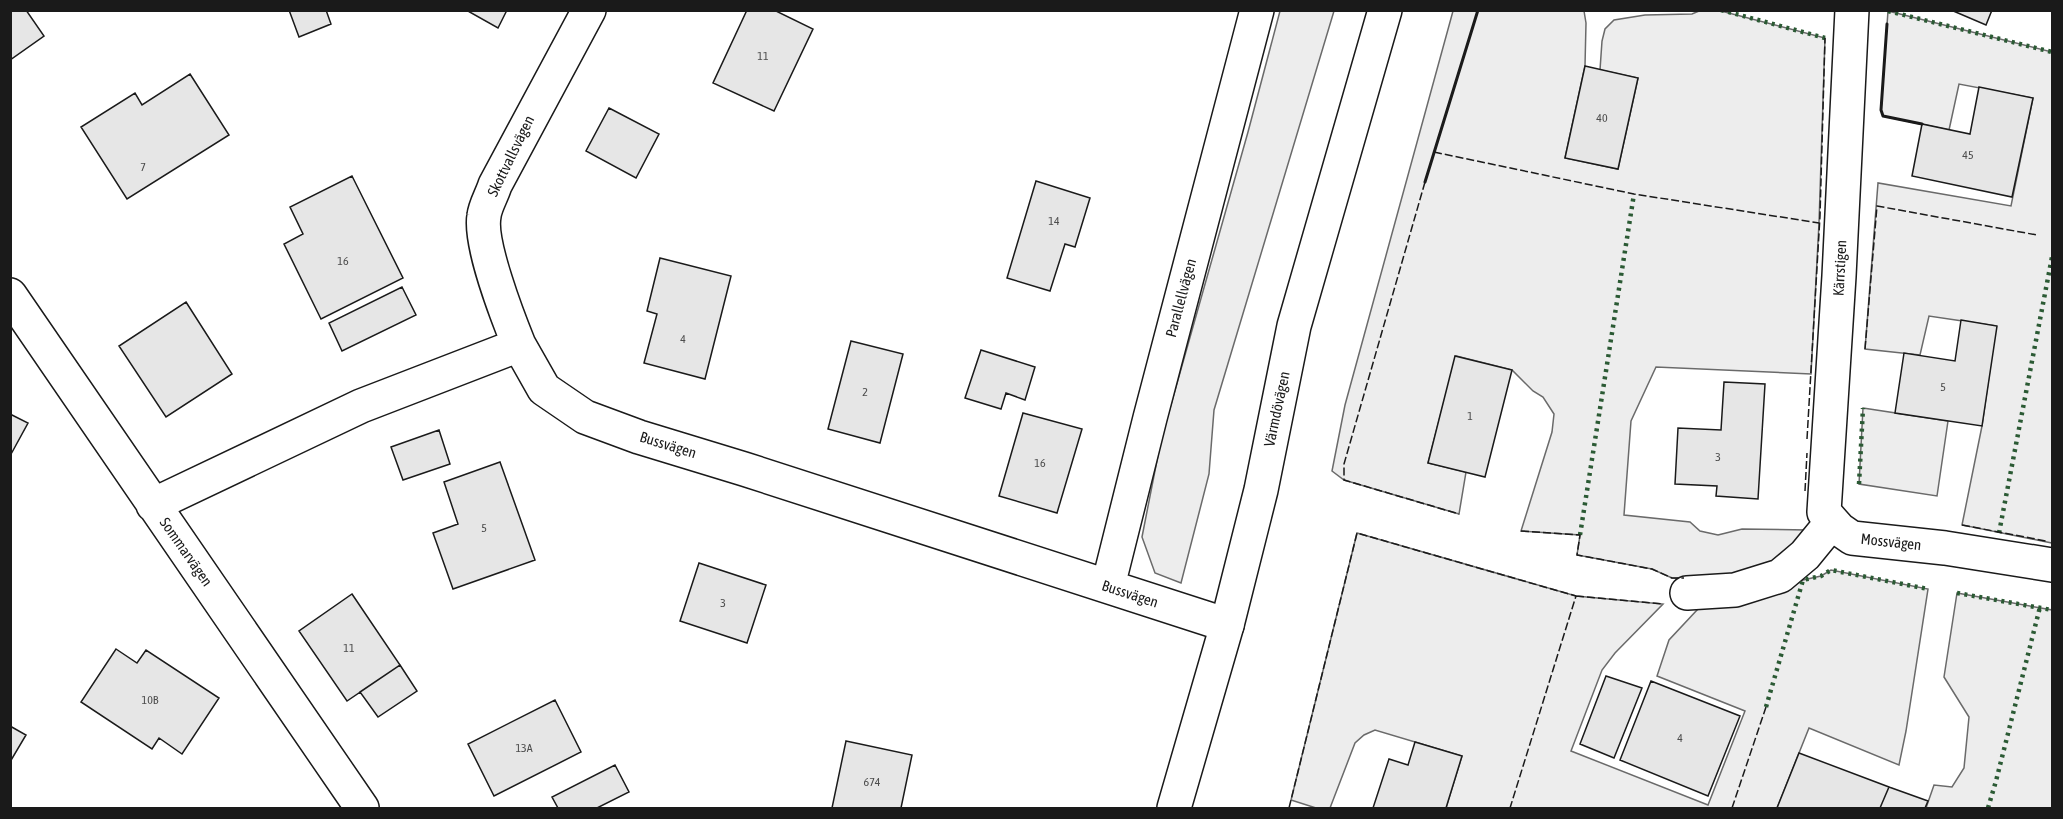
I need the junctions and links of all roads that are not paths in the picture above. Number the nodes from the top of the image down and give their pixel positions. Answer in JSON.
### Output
{"nodes":[{"id":1,"x":589,"y":10,"type":"edge"},
{"id":2,"x":1257,"y":10,"type":"edge"},
{"id":3,"x":1385,"y":10,"type":"edge"},
{"id":4,"x":1852,"y":10,"type":"edge"},
{"id":5,"x":10,"y":295,"type":"edge"},
{"id":6,"x":519,"y":345,"type":"junction"},
{"id":7,"x":153,"y":505,"type":"junction"},
{"id":8,"x":1832,"y":522,"type":"junction"},
{"id":9,"x":2052,"y":565,"type":"edge"},
{"id":10,"x":1108,"y":586,"type":"junction"},
{"id":11,"x":1687,"y":593,"type":"dead end"},
{"id":12,"x":1227,"y":625,"type":"junction"},
{"id":13,"x":363,"y":808,"type":"edge"},
{"id":14,"x":1174,"y":808,"type":"edge"}],
"edges":[{"from":1,"to":6,"type":"street","name":"Skottvallsvägen"},
{"from":2,"to":10,"type":"street","name":"Parallellvägen"},
{"from":3,"to":12,"type":"street","name":"Värmdövägen"},
{"from":4,"to":8,"type":"street","name":"Kärrstigen"},
{"from":5,"to":7,"type":"street","name":"Sommarvägen"},
{"from":6,"to":7,"type":"street"},
{"from":6,"to":10,"type":"street","name":"Bussvägen"},
{"from":7,"to":13,"type":"street","name":"Sommarvägen"},
{"from":8,"to":9,"type":"street","name":"Mossvägen"},
{"from":8,"to":11,"type":"street"},
{"from":10,"to":12,"type":"street","name":"Bussvägen"},
{"from":12,"to":14,"type":"street","name":"Värmdövägen"}]}
